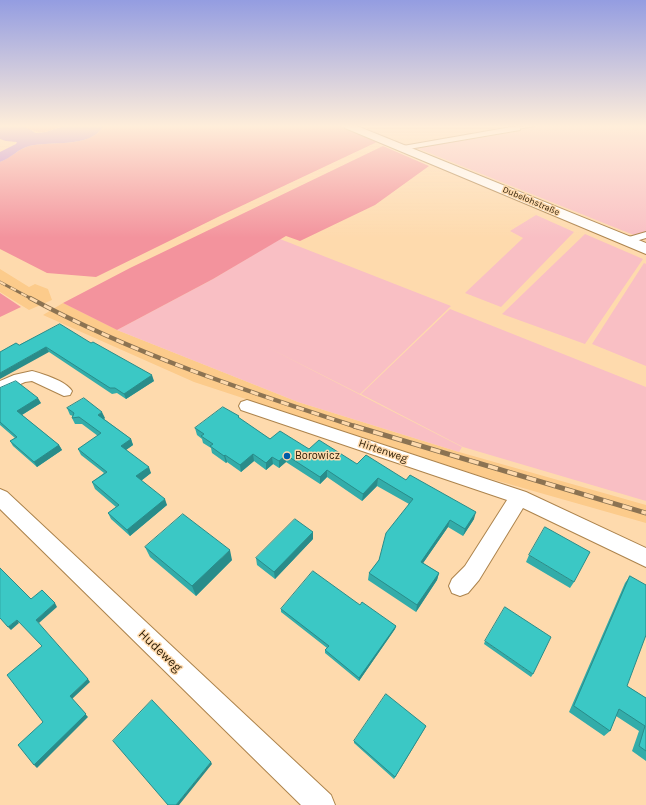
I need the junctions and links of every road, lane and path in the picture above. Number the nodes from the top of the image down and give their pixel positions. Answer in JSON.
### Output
{"nodes":[{"id":1,"x":440,"y":164,"type":"edge"},
{"id":2,"x":646,"y":235,"type":"edge"},
{"id":3,"x":626,"y":241,"type":"junction"},
{"id":4,"x":646,"y":249,"type":"edge"},
{"id":5,"x":0,"y":388,"type":"edge"},
{"id":6,"x":64,"y":391,"type":"dead end"},
{"id":7,"x":247,"y":406,"type":"dead end"},
{"id":8,"x":0,"y":497,"type":"edge"},
{"id":9,"x":519,"y":497,"type":"junction"},
{"id":10,"x":646,"y":558,"type":"edge"},
{"id":11,"x":460,"y":586,"type":"dead end"},
{"id":12,"x":321,"y":805,"type":"edge"}],
"edges":[{"from":1,"to":3,"type":"main road","name":"Dubelohstraße"},
{"from":2,"to":3,"type":"street"},
{"from":3,"to":4,"type":"main road","name":"Dubelohstraße"},
{"from":5,"to":6,"type":"street"},
{"from":7,"to":9,"type":"street","name":"Hirtenweg"},
{"from":8,"to":12,"type":"street","name":"Hudeweg"},
{"from":9,"to":10,"type":"street","name":"Hirtenweg"},
{"from":9,"to":11,"type":"street"}]}
